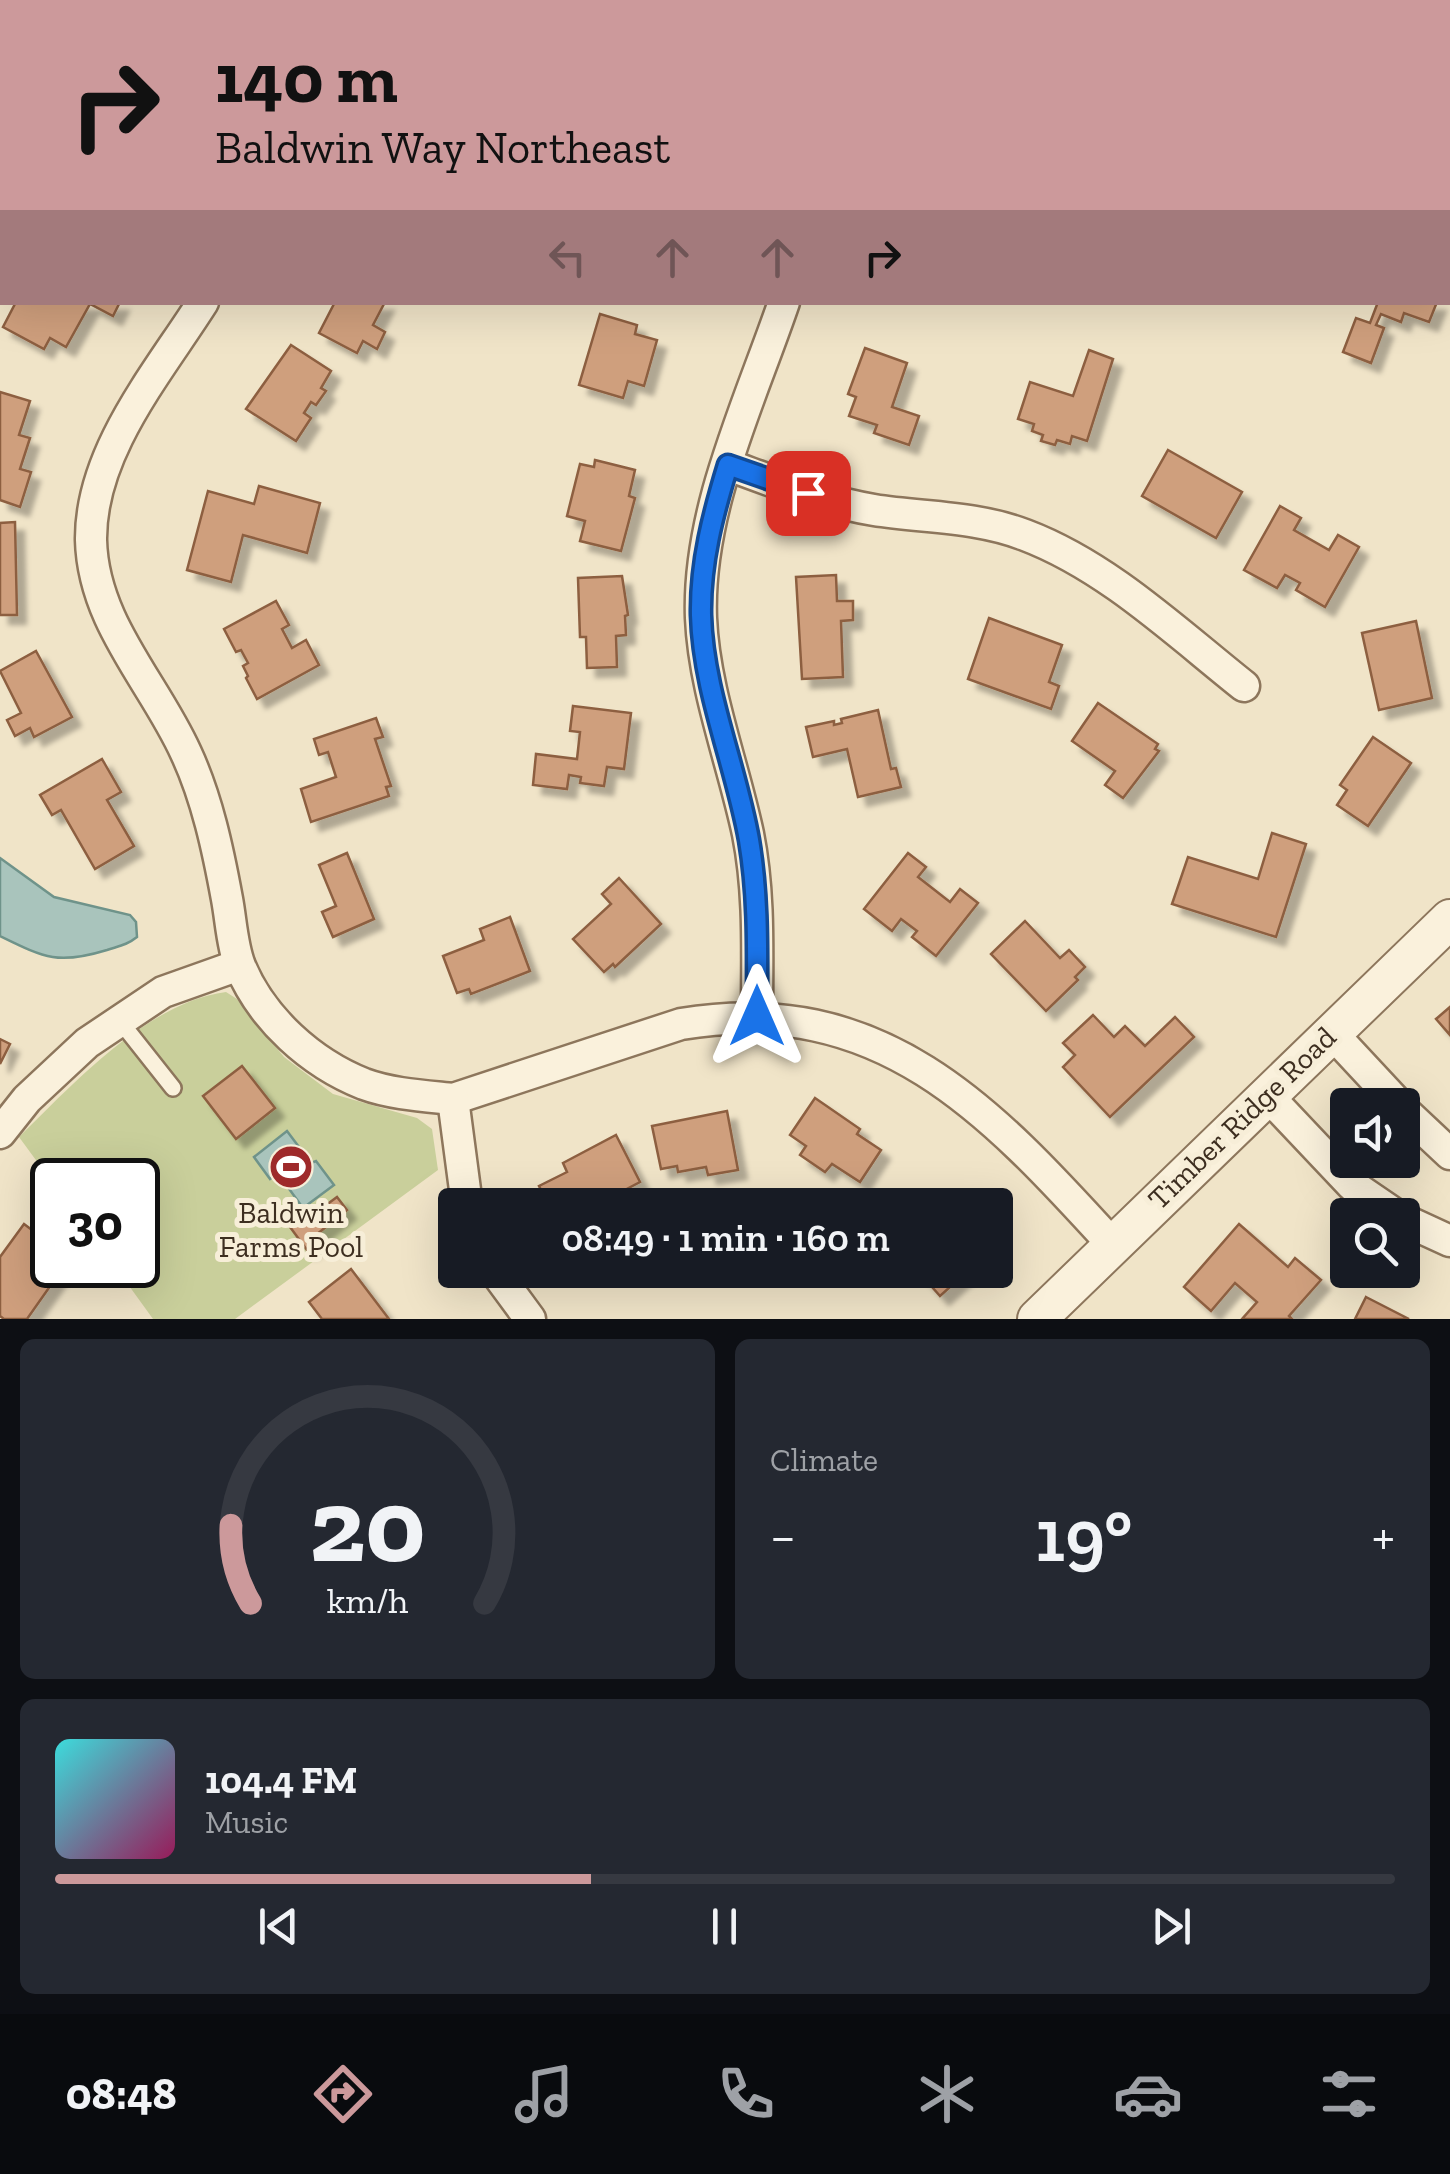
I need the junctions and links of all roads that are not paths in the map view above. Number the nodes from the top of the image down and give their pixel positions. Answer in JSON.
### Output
{"nodes":[{"id":1,"x":201,"y":305,"type":"edge"},
{"id":2,"x":783,"y":305,"type":"edge"},
{"id":3,"x":728,"y":465,"type":"junction"},
{"id":4,"x":1244,"y":686,"type":"dead end"},
{"id":5,"x":1450,"y":919,"type":"edge"},
{"id":6,"x":239,"y":965,"type":"junction"},
{"id":7,"x":757,"y":1016,"type":"junction"},
{"id":8,"x":120,"y":1020,"type":"junction"},
{"id":9,"x":1330,"y":1032,"type":"junction"},
{"id":10,"x":173,"y":1088,"type":"dead end"},
{"id":11,"x":1383,"y":1088,"type":"edge"},
{"id":12,"x":1266,"y":1094,"type":"junction"},
{"id":13,"x":453,"y":1099,"type":"junction"},
{"id":14,"x":1420,"y":1125,"type":"edge"},
{"id":15,"x":0,"y":1133,"type":"edge"},
{"id":16,"x":1450,"y":1154,"type":"edge"},
{"id":17,"x":465,"y":1188,"type":"edge"},
{"id":18,"x":1371,"y":1198,"type":"edge"},
{"id":19,"x":1420,"y":1227,"type":"edge"},
{"id":20,"x":1450,"y":1241,"type":"edge"},
{"id":21,"x":1112,"y":1244,"type":"junction"},
{"id":22,"x":507,"y":1288,"type":"edge"},
{"id":23,"x":530,"y":1319,"type":"edge"},
{"id":24,"x":1037,"y":1319,"type":"edge"}],
"edges":[{"from":1,"to":6,"type":"street"},
{"from":2,"to":3,"type":"street"},
{"from":3,"to":4,"type":"street"},
{"from":3,"to":7,"type":"street"},
{"from":5,"to":9,"type":"street","name":"Timber Ridge Road"},
{"from":6,"to":8,"type":"street"},
{"from":6,"to":13,"type":"street"},
{"from":7,"to":13,"type":"street"},
{"from":7,"to":21,"type":"street"},
{"from":8,"to":10,"type":"lane"},
{"from":8,"to":15,"type":"street"},
{"from":9,"to":11,"type":"street"},
{"from":9,"to":12,"type":"street","name":"Timber Ridge Road"},
{"from":12,"to":18,"type":"street"},
{"from":12,"to":21,"type":"street","name":"Timber Ridge Road"},
{"from":13,"to":17,"type":"street"},
{"from":14,"to":16,"type":"street"},
{"from":19,"to":20,"type":"street"},
{"from":21,"to":24,"type":"street","name":"Timber Ridge Road"},
{"from":22,"to":23,"type":"street"}]}
